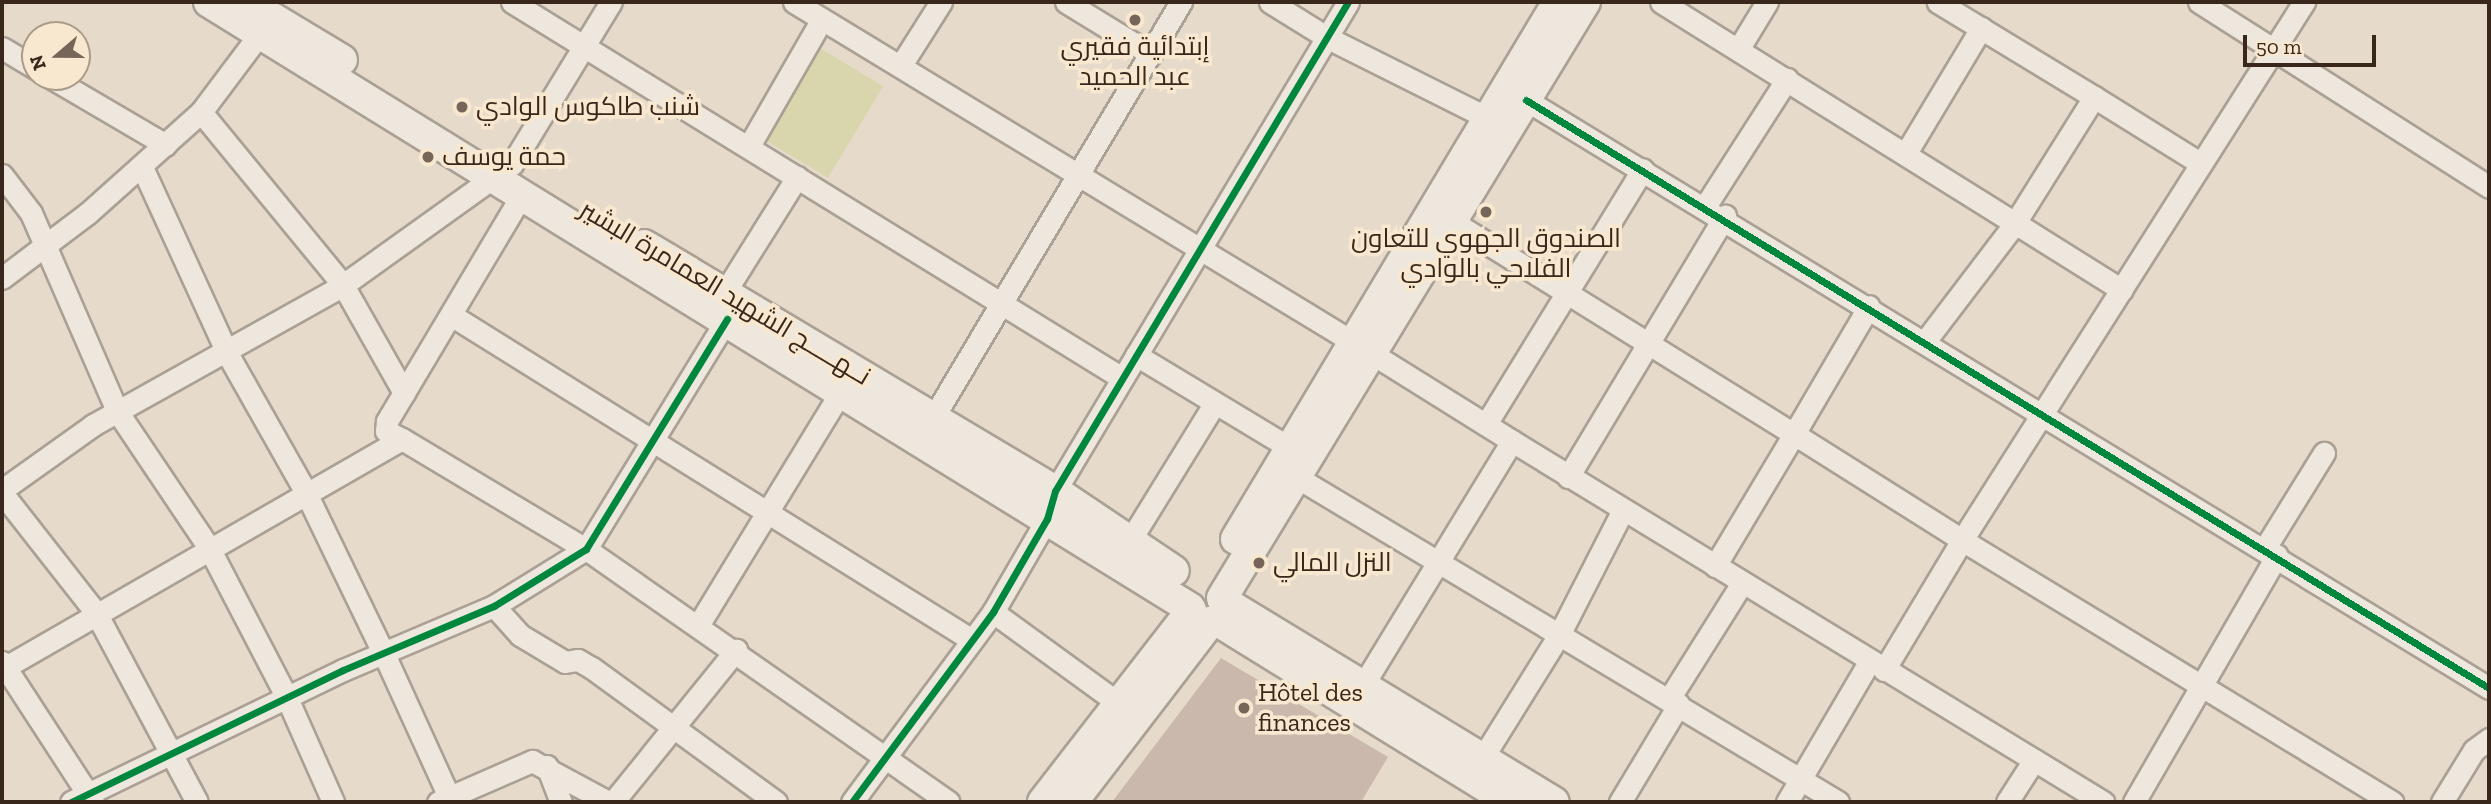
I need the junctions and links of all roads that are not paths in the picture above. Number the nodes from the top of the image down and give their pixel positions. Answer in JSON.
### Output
{"nodes":[{"id":1,"x":209,"y":2,"type":"edge"},
{"id":2,"x":512,"y":2,"type":"edge"},
{"id":3,"x":611,"y":2,"type":"edge"},
{"id":4,"x":794,"y":2,"type":"edge"},
{"id":5,"x":942,"y":2,"type":"edge"},
{"id":6,"x":1066,"y":2,"type":"edge"},
{"id":7,"x":1181,"y":2,"type":"edge"},
{"id":8,"x":1269,"y":2,"type":"edge"},
{"id":9,"x":1348,"y":2,"type":"edge"},
{"id":10,"x":1585,"y":2,"type":"edge"},
{"id":11,"x":1661,"y":2,"type":"edge"},
{"id":12,"x":1767,"y":2,"type":"edge"},
{"id":13,"x":1938,"y":2,"type":"edge"},
{"id":14,"x":2199,"y":2,"type":"edge"},
{"id":15,"x":2304,"y":2,"type":"edge"},
{"id":16,"x":1552,"y":4,"type":"edge"},
{"id":17,"x":259,"y":17,"type":"edge"},
{"id":18,"x":822,"y":19,"type":"junction"},
{"id":19,"x":1981,"y":27,"type":"junction"},
{"id":20,"x":1328,"y":38,"type":"junction"},
{"id":21,"x":586,"y":47,"type":"junction"},
{"id":22,"x":2,"y":48,"type":"edge"},
{"id":23,"x":1739,"y":48,"type":"junction"},
{"id":24,"x":2274,"y":50,"type":"junction"},
{"id":25,"x":1151,"y":54,"type":"junction"},
{"id":26,"x":21,"y":60,"type":"edge"},
{"id":27,"x":901,"y":65,"type":"junction"},
{"id":28,"x":1787,"y":79,"type":"junction"},
{"id":29,"x":74,"y":91,"type":"edge"},
{"id":30,"x":2094,"y":97,"type":"junction"},
{"id":31,"x":1526,"y":100,"type":"junction"},
{"id":32,"x":201,"y":112,"type":"junction"},
{"id":33,"x":1488,"y":118,"type":"junction"},
{"id":34,"x":166,"y":145,"type":"junction"},
{"id":35,"x":749,"y":146,"type":"junction"},
{"id":36,"x":1906,"y":153,"type":"junction"},
{"id":37,"x":2200,"y":163,"type":"junction"},
{"id":38,"x":142,"y":167,"type":"junction"},
{"id":39,"x":1643,"y":169,"type":"junction"},
{"id":40,"x":503,"y":171,"type":"junction"},
{"id":41,"x":2,"y":175,"type":"edge"},
{"id":42,"x":1079,"y":175,"type":"junction"},
{"id":43,"x":797,"y":177,"type":"junction"},
{"id":44,"x":2488,"y":182,"type":"edge"},
{"id":45,"x":523,"y":193,"type":"junction"},
{"id":46,"x":1715,"y":211,"type":"junction"},
{"id":47,"x":1454,"y":222,"type":"junction"},
{"id":48,"x":2015,"y":223,"type":"junction"},
{"id":49,"x":44,"y":246,"type":"junction"},
{"id":50,"x":1201,"y":251,"type":"junction"},
{"id":51,"x":2,"y":278,"type":"edge"},
{"id":52,"x":343,"y":285,"type":"junction"},
{"id":53,"x":2122,"y":290,"type":"junction"},
{"id":54,"x":1566,"y":293,"type":"junction"},
{"id":55,"x":1003,"y":303,"type":"junction"},
{"id":56,"x":1869,"y":306,"type":"junction"},
{"id":57,"x":721,"y":308,"type":"junction"},
{"id":58,"x":451,"y":315,"type":"junction"},
{"id":59,"x":1926,"y":340,"type":"junction"},
{"id":60,"x":1645,"y":342,"type":"junction"},
{"id":61,"x":1362,"y":348,"type":"junction"},
{"id":62,"x":227,"y":354,"type":"junction"},
{"id":63,"x":1136,"y":355,"type":"junction"},
{"id":64,"x":1122,"y":378,"type":"junction"},
{"id":65,"x":841,"y":391,"type":"junction"},
{"id":66,"x":404,"y":393,"type":"junction"},
{"id":67,"x":1215,"y":402,"type":"junction"},
{"id":68,"x":2041,"y":410,"type":"junction"},
{"id":69,"x":117,"y":411,"type":"junction"},
{"id":70,"x":1486,"y":424,"type":"junction"},
{"id":71,"x":926,"y":429,"type":"junction"},
{"id":72,"x":1794,"y":434,"type":"junction"},
{"id":73,"x":402,"y":439,"type":"junction"},
{"id":74,"x":1512,"y":440,"type":"junction"},
{"id":75,"x":651,"y":444,"type":"junction"},
{"id":76,"x":1290,"y":448,"type":"junction"},
{"id":77,"x":2323,"y":453,"type":"dead end"},
{"id":78,"x":1568,"y":477,"type":"junction"},
{"id":79,"x":1298,"y":478,"type":"junction"},
{"id":80,"x":305,"y":491,"type":"junction"},
{"id":81,"x":1055,"y":491,"type":"junction"},
{"id":82,"x":2,"y":492,"type":"edge"},
{"id":83,"x":1623,"y":510,"type":"junction"},
{"id":84,"x":766,"y":516,"type":"junction"},
{"id":85,"x":1047,"y":519,"type":"junction"},
{"id":86,"x":1962,"y":540,"type":"junction"},
{"id":87,"x":1129,"y":542,"type":"junction"},
{"id":88,"x":209,"y":548,"type":"junction"},
{"id":89,"x":586,"y":549,"type":"junction"},
{"id":90,"x":2271,"y":552,"type":"junction"},
{"id":91,"x":1438,"y":562,"type":"junction"},
{"id":92,"x":1715,"y":566,"type":"junction"},
{"id":93,"x":1742,"y":583,"type":"junction"},
{"id":94,"x":1207,"y":605,"type":"junction"},
{"id":95,"x":494,"y":606,"type":"junction"},
{"id":96,"x":993,"y":611,"type":"junction"},
{"id":97,"x":96,"y":613,"type":"junction"},
{"id":98,"x":699,"y":624,"type":"junction"},
{"id":99,"x":1559,"y":635,"type":"junction"},
{"id":100,"x":972,"y":640,"type":"junction"},
{"id":101,"x":736,"y":650,"type":"junction"},
{"id":102,"x":383,"y":652,"type":"junction"},
{"id":103,"x":3,"y":666,"type":"edge"},
{"id":104,"x":1876,"y":666,"type":"junction"},
{"id":105,"x":1363,"y":685,"type":"junction"},
{"id":106,"x":2489,"y":688,"type":"edge"},
{"id":107,"x":2201,"y":689,"type":"junction"},
{"id":108,"x":287,"y":698,"type":"junction"},
{"id":109,"x":1674,"y":701,"type":"junction"},
{"id":110,"x":1117,"y":702,"type":"junction"},
{"id":111,"x":676,"y":727,"type":"junction"},
{"id":112,"x":2489,"y":738,"type":"edge"},
{"id":113,"x":172,"y":753,"type":"junction"},
{"id":114,"x":889,"y":756,"type":"junction"},
{"id":115,"x":1483,"y":757,"type":"junction"},
{"id":116,"x":2034,"y":760,"type":"junction"},
{"id":117,"x":547,"y":766,"type":"junction"},
{"id":118,"x":1801,"y":780,"type":"junction"},
{"id":119,"x":84,"y":799,"type":"edge"},
{"id":120,"x":444,"y":800,"type":"edge"},
{"id":121,"x":197,"y":802,"type":"edge"},
{"id":122,"x":333,"y":802,"type":"edge"},
{"id":123,"x":561,"y":802,"type":"edge"},
{"id":124,"x":608,"y":802,"type":"edge"},
{"id":125,"x":613,"y":802,"type":"edge"},
{"id":126,"x":776,"y":802,"type":"edge"},
{"id":127,"x":852,"y":802,"type":"edge"},
{"id":128,"x":949,"y":802,"type":"edge"},
{"id":129,"x":1043,"y":802,"type":"edge"},
{"id":130,"x":1072,"y":802,"type":"edge"},
{"id":131,"x":1511,"y":802,"type":"edge"},
{"id":132,"x":1554,"y":802,"type":"edge"},
{"id":133,"x":1620,"y":802,"type":"edge"},
{"id":134,"x":1787,"y":802,"type":"edge"},
{"id":135,"x":1838,"y":802,"type":"edge"},
{"id":136,"x":2007,"y":802,"type":"edge"},
{"id":137,"x":2104,"y":802,"type":"edge"},
{"id":138,"x":2134,"y":802,"type":"edge"},
{"id":139,"x":2392,"y":802,"type":"edge"},
{"id":140,"x":2442,"y":802,"type":"edge"}],
"edges":[{"from":1,"to":17,"type":"main road","name":"نــهـــــج الشهيد العمامرة البشير"},
{"from":2,"to":21,"type":"street"},
{"from":3,"to":21,"type":"street"},
{"from":4,"to":18,"type":"street"},
{"from":5,"to":27,"type":"street"},
{"from":6,"to":25,"type":"street"},
{"from":7,"to":25,"type":"street"},
{"from":8,"to":20,"type":"street"},
{"from":9,"to":20,"type":"street"},
{"from":10,"to":31,"type":"main road"},
{"from":11,"to":23,"type":"street"},
{"from":12,"to":23,"type":"street"},
{"from":13,"to":19,"type":"street"},
{"from":14,"to":24,"type":"street"},
{"from":15,"to":24,"type":"street"},
{"from":16,"to":33,"type":"main road"},
{"from":17,"to":32,"type":"street"},
{"from":17,"to":40,"type":"main road","name":"نــهـــــج الشهيد العمامرة البشير"},
{"from":18,"to":27,"type":"street"},
{"from":18,"to":35,"type":"street"},
{"from":19,"to":30,"type":"street"},
{"from":19,"to":36,"type":"street"},
{"from":20,"to":33,"type":"street"},
{"from":20,"to":50,"type":"street"},
{"from":21,"to":35,"type":"street"},
{"from":21,"to":40,"type":"street"},
{"from":22,"to":26,"type":"street"},
{"from":23,"to":28,"type":"street"},
{"from":24,"to":37,"type":"street"},
{"from":24,"to":44,"type":"street"},
{"from":25,"to":42,"type":"street"},
{"from":27,"to":42,"type":"street"},
{"from":28,"to":36,"type":"street"},
{"from":28,"to":46,"type":"street"},
{"from":29,"to":34,"type":"street"},
{"from":30,"to":37,"type":"street"},
{"from":30,"to":48,"type":"street"},
{"from":31,"to":39,"type":"street"},
{"from":31,"to":47,"type":"main road"},
{"from":32,"to":34,"type":"street"},
{"from":32,"to":52,"type":"street"},
{"from":33,"to":61,"type":"main road"},
{"from":34,"to":38,"type":"street"},
{"from":35,"to":43,"type":"street"},
{"from":36,"to":48,"type":"street"},
{"from":37,"to":53,"type":"street"},
{"from":38,"to":49,"type":"street"},
{"from":38,"to":62,"type":"street"},
{"from":39,"to":46,"type":"street"},
{"from":39,"to":54,"type":"street"},
{"from":40,"to":45,"type":"main road","name":"نــهـــــج الشهيد العمامرة البشير"},
{"from":40,"to":52,"type":"street"},
{"from":40,"to":57,"type":"main road","name":"نــهـــــج الشهيد العمامرة البشير"},
{"from":41,"to":49,"type":"street"},
{"from":42,"to":50,"type":"street"},
{"from":42,"to":55,"type":"street"},
{"from":43,"to":55,"type":"street"},
{"from":43,"to":57,"type":"street"},
{"from":45,"to":57,"type":"main road","name":"نــهـــــج الشهيد العمامرة البشير"},
{"from":45,"to":58,"type":"street"},
{"from":46,"to":56,"type":"street"},
{"from":46,"to":60,"type":"street"},
{"from":47,"to":54,"type":"street"},
{"from":47,"to":61,"type":"main road"},
{"from":48,"to":53,"type":"street"},
{"from":48,"to":59,"type":"street"},
{"from":49,"to":51,"type":"street"},
{"from":49,"to":69,"type":"street"},
{"from":50,"to":61,"type":"street"},
{"from":50,"to":63,"type":"street"},
{"from":52,"to":62,"type":"street"},
{"from":52,"to":66,"type":"street"},
{"from":53,"to":68,"type":"street"},
{"from":54,"to":60,"type":"street"},
{"from":54,"to":70,"type":"street"},
{"from":55,"to":64,"type":"street"},
{"from":55,"to":71,"type":"street"},
{"from":56,"to":59,"type":"street"},
{"from":56,"to":72,"type":"street"},
{"from":57,"to":65,"type":"main road"},
{"from":57,"to":71,"type":"main road","name":"نــهـــــج الشهيد العمامرة البشير"},
{"from":57,"to":75,"type":"street"},
{"from":58,"to":66,"type":"street"},
{"from":58,"to":75,"type":"street"},
{"from":59,"to":68,"type":"street"},
{"from":60,"to":72,"type":"street"},
{"from":60,"to":78,"type":"street"},
{"from":61,"to":70,"type":"street"},
{"from":61,"to":76,"type":"main road"},
{"from":61,"to":79,"type":"main road"},
{"from":62,"to":69,"type":"street"},
{"from":62,"to":80,"type":"street"},
{"from":63,"to":64,"type":"street"},
{"from":63,"to":67,"type":"street"},
{"from":64,"to":81,"type":"street"},
{"from":65,"to":71,"type":"main road"},
{"from":65,"to":84,"type":"street"},
{"from":66,"to":73,"type":"street"},
{"from":67,"to":76,"type":"street"},
{"from":67,"to":87,"type":"street"},
{"from":68,"to":86,"type":"street"},
{"from":68,"to":90,"type":"street"},
{"from":69,"to":82,"type":"street"},
{"from":69,"to":88,"type":"street"},
{"from":70,"to":74,"type":"street"},
{"from":71,"to":81,"type":"main road","name":"نــهـــــج الشهيد العمامرة البشير"},
{"from":71,"to":85,"type":"main road"},
{"from":72,"to":86,"type":"street"},
{"from":72,"to":92,"type":"street"},
{"from":73,"to":80,"type":"street"},
{"from":73,"to":89,"type":"street"},
{"from":74,"to":78,"type":"street"},
{"from":74,"to":91,"type":"street"},
{"from":75,"to":84,"type":"street"},
{"from":75,"to":89,"type":"street"},
{"from":76,"to":94,"type":"main road"},
{"from":77,"to":90,"type":"street"},
{"from":78,"to":83,"type":"street"},
{"from":79,"to":91,"type":"street"},
{"from":79,"to":94,"type":"main road"},
{"from":80,"to":88,"type":"street"},
{"from":80,"to":102,"type":"street"},
{"from":81,"to":85,"type":"street"},
{"from":81,"to":87,"type":"main road","name":"نــهـــــج الشهيد العمامرة البشير"},
{"from":82,"to":97,"type":"street"},
{"from":83,"to":92,"type":"street"},
{"from":83,"to":99,"type":"street"},
{"from":84,"to":98,"type":"street"},
{"from":84,"to":100,"type":"street"},
{"from":85,"to":94,"type":"main road"},
{"from":85,"to":96,"type":"street"},
{"from":86,"to":104,"type":"street"},
{"from":86,"to":107,"type":"street"},
{"from":87,"to":94,"type":"main road","name":"نــهـــــج الشهيد العمامرة البشير"},
{"from":88,"to":97,"type":"street"},
{"from":88,"to":108,"type":"street"},
{"from":89,"to":95,"type":"street"},
{"from":89,"to":98,"type":"street"},
{"from":90,"to":106,"type":"street"},
{"from":90,"to":107,"type":"street"},
{"from":91,"to":99,"type":"street"},
{"from":91,"to":105,"type":"street"},
{"from":92,"to":93,"type":"street"},
{"from":93,"to":104,"type":"street"},
{"from":93,"to":109,"type":"street"},
{"from":94,"to":105,"type":"main road"},
{"from":94,"to":110,"type":"main road"},
{"from":94,"to":130,"type":"main road"},
{"from":94,"to":131,"type":"main road"},
{"from":95,"to":102,"type":"street"},
{"from":95,"to":111,"type":"street"},
{"from":96,"to":100,"type":"street"},
{"from":96,"to":110,"type":"street"},
{"from":97,"to":103,"type":"street"},
{"from":97,"to":113,"type":"street"},
{"from":98,"to":101,"type":"street"},
{"from":99,"to":109,"type":"street"},
{"from":99,"to":115,"type":"street"},
{"from":100,"to":114,"type":"street"},
{"from":101,"to":111,"type":"street"},
{"from":101,"to":114,"type":"street"},
{"from":102,"to":108,"type":"street"},
{"from":102,"to":120,"type":"street"},
{"from":103,"to":119,"type":"street"},
{"from":104,"to":116,"type":"street"},
{"from":104,"to":118,"type":"street"},
{"from":105,"to":115,"type":"main road"},
{"from":107,"to":138,"type":"street"},
{"from":107,"to":139,"type":"street"},
{"from":108,"to":113,"type":"street"},
{"from":108,"to":122,"type":"street"},
{"from":109,"to":118,"type":"street"},
{"from":109,"to":133,"type":"street"},
{"from":110,"to":129,"type":"main road"},
{"from":111,"to":125,"type":"street"},
{"from":111,"to":126,"type":"street"},
{"from":112,"to":140,"type":"street"},
{"from":113,"to":119,"type":"street"},
{"from":113,"to":121,"type":"street"},
{"from":114,"to":127,"type":"street"},
{"from":114,"to":128,"type":"street"},
{"from":115,"to":132,"type":"main road"},
{"from":116,"to":136,"type":"street"},
{"from":116,"to":137,"type":"street"},
{"from":117,"to":120,"type":"street"},
{"from":117,"to":123,"type":"street"},
{"from":117,"to":124,"type":"street"},
{"from":118,"to":134,"type":"street"},
{"from":118,"to":135,"type":"street"}]}
